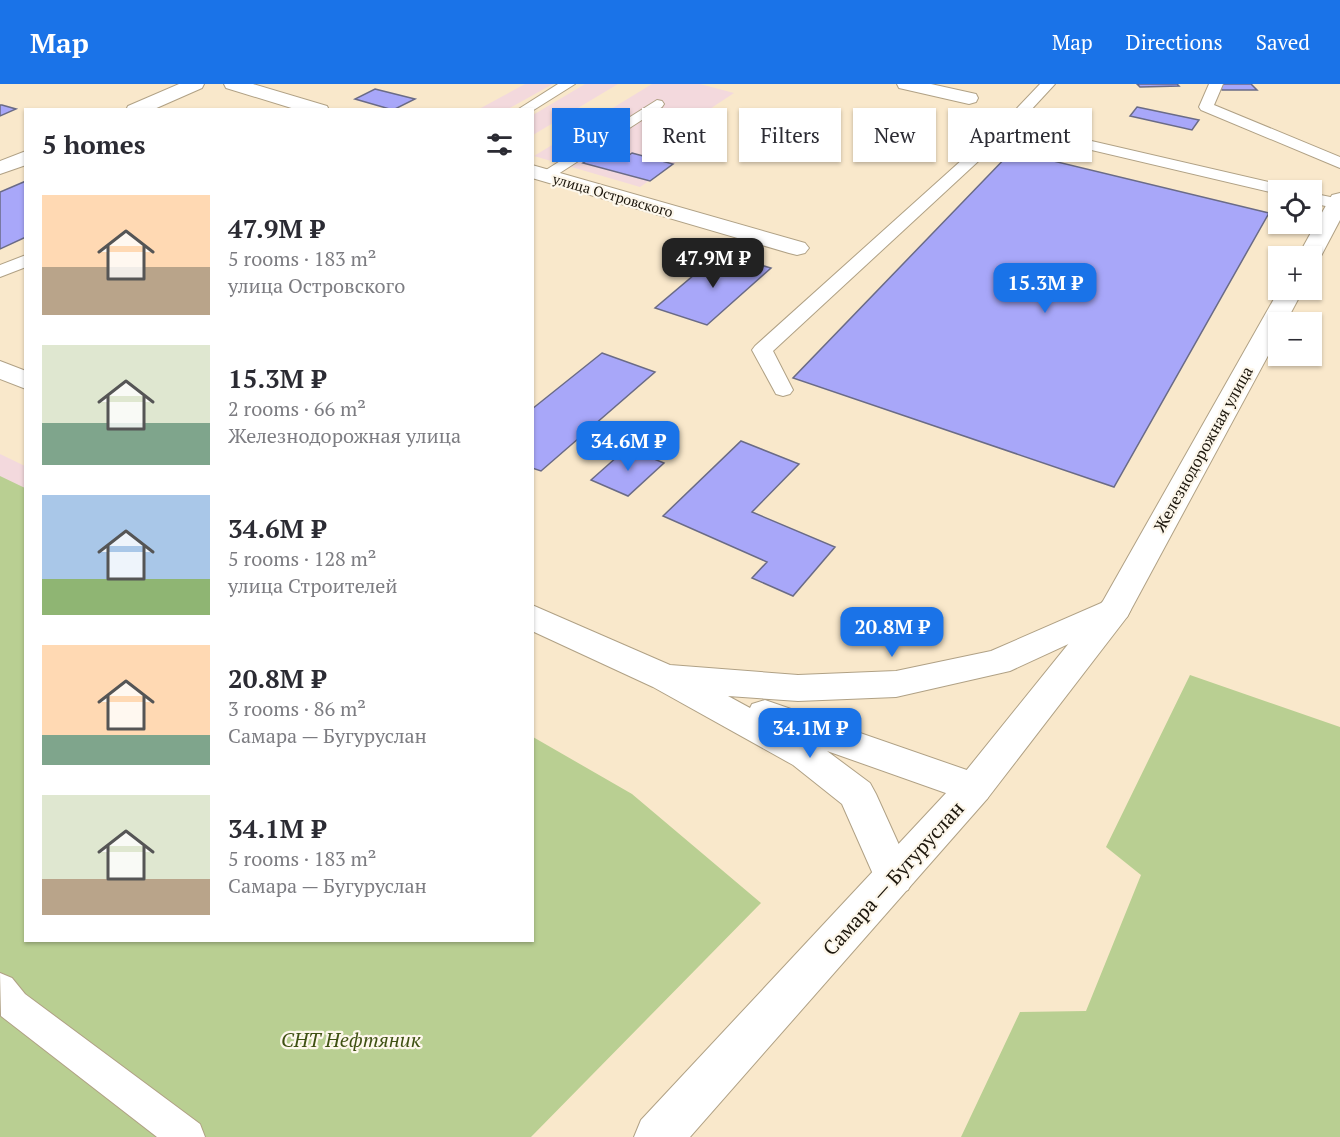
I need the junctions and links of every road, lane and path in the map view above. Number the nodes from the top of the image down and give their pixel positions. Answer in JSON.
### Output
{"nodes":[{"id":1,"x":195,"y":84,"type":"edge"},
{"id":2,"x":232,"y":84,"type":"edge"},
{"id":3,"x":568,"y":84,"type":"edge"},
{"id":4,"x":906,"y":84,"type":"edge"},
{"id":5,"x":1048,"y":84,"type":"edge"},
{"id":6,"x":1216,"y":84,"type":"edge"},
{"id":7,"x":969,"y":98,"type":"dead end"},
{"id":8,"x":657,"y":104,"type":"dead end"},
{"id":9,"x":140,"y":108,"type":"edge"},
{"id":10,"x":313,"y":108,"type":"edge"},
{"id":11,"x":527,"y":108,"type":"edge"},
{"id":12,"x":1025,"y":108,"type":"edge"},
{"id":13,"x":1092,"y":146,"type":"edge"},
{"id":14,"x":24,"y":158,"type":"edge"},
{"id":15,"x":968,"y":162,"type":"edge"},
{"id":16,"x":1340,"y":164,"type":"edge"},
{"id":17,"x":0,"y":168,"type":"edge"},
{"id":18,"x":539,"y":173,"type":"edge"},
{"id":19,"x":1268,"y":187,"type":"edge"},
{"id":20,"x":1322,"y":200,"type":"edge"},
{"id":21,"x":1339,"y":202,"type":"edge"},
{"id":22,"x":1315,"y":246,"type":"edge"},
{"id":23,"x":797,"y":248,"type":"dead end"},
{"id":24,"x":24,"y":261,"type":"edge"},
{"id":25,"x":0,"y":272,"type":"edge"},
{"id":26,"x":1285,"y":300,"type":"edge"},
{"id":27,"x":0,"y":369,"type":"edge"},
{"id":28,"x":24,"y":380,"type":"edge"},
{"id":29,"x":783,"y":390,"type":"dead end"},
{"id":30,"x":1115,"y":609,"type":"junction"},
{"id":31,"x":534,"y":618,"type":"edge"},
{"id":32,"x":665,"y":678,"type":"junction"},
{"id":33,"x":974,"y":788,"type":"junction"},
{"id":34,"x":894,"y":878,"type":"junction"},
{"id":35,"x":0,"y":989,"type":"edge"},
{"id":36,"x":187,"y":1137,"type":"edge"},
{"id":37,"x":658,"y":1137,"type":"edge"}],
"edges":[{"from":1,"to":9,"type":"street"},
{"from":2,"to":10,"type":"street"},
{"from":3,"to":11,"type":"lane"},
{"from":4,"to":7,"type":"street"},
{"from":5,"to":12,"type":"lane"},
{"from":6,"to":16,"type":"lane"},
{"from":8,"to":18,"type":"lane"},
{"from":13,"to":19,"type":"lane"},
{"from":14,"to":17,"type":"street"},
{"from":15,"to":29,"type":"lane"},
{"from":18,"to":23,"type":"street","name":"улица Островского"},
{"from":20,"to":21,"type":"lane"},
{"from":21,"to":22,"type":"street"},
{"from":24,"to":25,"type":"lane"},
{"from":26,"to":30,"type":"street","name":"Железнодорожная улица"},
{"from":27,"to":28,"type":"street"},
{"from":30,"to":32,"type":"street"},
{"from":30,"to":33,"type":"street","name":"Самара — Бугуруслан"},
{"from":31,"to":32,"type":"street"},
{"from":32,"to":33,"type":"street"},
{"from":32,"to":34,"type":"street"},
{"from":33,"to":34,"type":"street","name":"Самара — Бугуруслан"},
{"from":34,"to":37,"type":"street","name":"Самара — Бугуруслан"},
{"from":35,"to":36,"type":"lane"}]}
